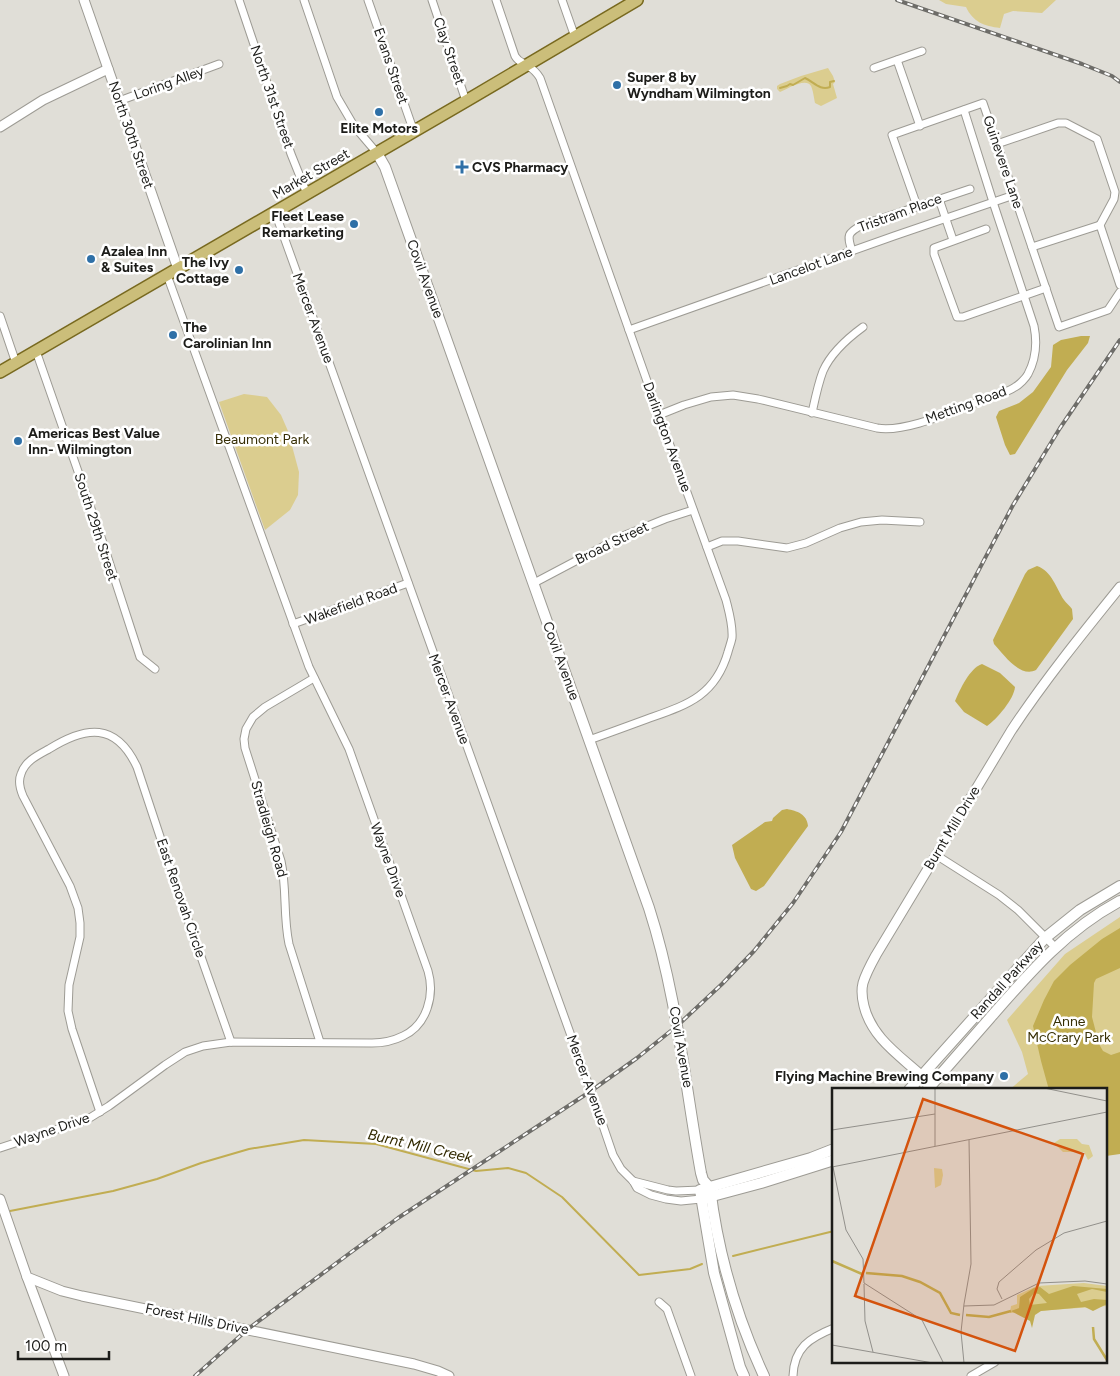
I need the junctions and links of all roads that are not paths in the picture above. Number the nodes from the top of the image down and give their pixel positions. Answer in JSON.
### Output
{"nodes":[{"id":1,"x":84,"y":0,"type":"edge"},
{"id":2,"x":239,"y":0,"type":"edge"},
{"id":3,"x":304,"y":0,"type":"edge"},
{"id":4,"x":368,"y":0,"type":"edge"},
{"id":5,"x":432,"y":0,"type":"edge"},
{"id":6,"x":496,"y":0,"type":"edge"},
{"id":7,"x":562,"y":0,"type":"edge"},
{"id":8,"x":637,"y":0,"type":"edge"},
{"id":9,"x":575,"y":37,"type":"junction"},
{"id":10,"x":922,"y":51,"type":"dead end"},
{"id":11,"x":897,"y":60,"type":"junction"},
{"id":12,"x":219,"y":64,"type":"dead end"},
{"id":13,"x":528,"y":65,"type":"junction"},
{"id":14,"x":874,"y":68,"type":"dead end"},
{"id":15,"x":108,"y":69,"type":"junction"},
{"id":16,"x":119,"y":101,"type":"junction"},
{"id":17,"x":466,"y":101,"type":"junction"},
{"id":18,"x":964,"y":110,"type":"junction"},
{"id":19,"x":920,"y":126,"type":"junction"},
{"id":20,"x":0,"y":127,"type":"edge"},
{"id":21,"x":414,"y":132,"type":"junction"},
{"id":22,"x":997,"y":144,"type":"junction"},
{"id":23,"x":376,"y":153,"type":"junction"},
{"id":24,"x":970,"y":189,"type":"dead end"},
{"id":25,"x":307,"y":194,"type":"junction"},
{"id":26,"x":1014,"y":195,"type":"junction"},
{"id":27,"x":939,"y":199,"type":"junction"},
{"id":28,"x":993,"y":202,"type":"junction"},
{"id":29,"x":917,"y":206,"type":"junction"},
{"id":30,"x":275,"y":212,"type":"junction"},
{"id":31,"x":946,"y":218,"type":"junction"},
{"id":32,"x":1100,"y":224,"type":"junction"},
{"id":33,"x":986,"y":229,"type":"dead end"},
{"id":34,"x":953,"y":240,"type":"junction"},
{"id":35,"x":1032,"y":247,"type":"junction"},
{"id":36,"x":852,"y":251,"type":"junction"},
{"id":37,"x":172,"y":272,"type":"junction"},
{"id":38,"x":1120,"y":285,"type":"edge"},
{"id":39,"x":1046,"y":288,"type":"junction"},
{"id":40,"x":1120,"y":292,"type":"edge"},
{"id":41,"x":1024,"y":295,"type":"junction"},
{"id":42,"x":0,"y":316,"type":"edge"},
{"id":43,"x":863,"y":326,"type":"dead end"},
{"id":44,"x":629,"y":330,"type":"junction"},
{"id":45,"x":36,"y":351,"type":"junction"},
{"id":46,"x":16,"y":363,"type":"junction"},
{"id":47,"x":0,"y":372,"type":"edge"},
{"id":48,"x":812,"y":413,"type":"junction"},
{"id":49,"x":659,"y":415,"type":"junction"},
{"id":50,"x":693,"y":510,"type":"junction"},
{"id":51,"x":920,"y":522,"type":"dead end"},
{"id":52,"x":707,"y":547,"type":"junction"},
{"id":53,"x":408,"y":583,"type":"junction"},
{"id":54,"x":534,"y":583,"type":"junction"},
{"id":55,"x":1120,"y":587,"type":"edge"},
{"id":56,"x":294,"y":624,"type":"junction"},
{"id":57,"x":155,"y":669,"type":"dead end"},
{"id":58,"x":314,"y":678,"type":"junction"},
{"id":59,"x":589,"y":740,"type":"junction"},
{"id":60,"x":936,"y":856,"type":"junction"},
{"id":61,"x":1120,"y":886,"type":"edge"},
{"id":62,"x":1120,"y":901,"type":"edge"},
{"id":63,"x":1045,"y":938,"type":"junction"},
{"id":64,"x":1055,"y":947,"type":"junction"},
{"id":65,"x":230,"y":1042,"type":"junction"},
{"id":66,"x":320,"y":1042,"type":"junction"},
{"id":67,"x":922,"y":1076,"type":"junction"},
{"id":68,"x":929,"y":1087,"type":"edge"},
{"id":69,"x":911,"y":1088,"type":"edge"},
{"id":70,"x":100,"y":1112,"type":"junction"},
{"id":71,"x":0,"y":1148,"type":"edge"},
{"id":72,"x":832,"y":1150,"type":"edge"},
{"id":73,"x":832,"y":1161,"type":"edge"},
{"id":74,"x":705,"y":1191,"type":"junction"},
{"id":75,"x":0,"y":1199,"type":"edge"},
{"id":76,"x":27,"y":1277,"type":"junction"},
{"id":77,"x":659,"y":1302,"type":"dead end"},
{"id":78,"x":832,"y":1329,"type":"edge"},
{"id":79,"x":992,"y":1364,"type":"edge"},
{"id":80,"x":64,"y":1376,"type":"edge"},
{"id":81,"x":449,"y":1376,"type":"edge"},
{"id":82,"x":691,"y":1376,"type":"edge"},
{"id":83,"x":744,"y":1376,"type":"edge"},
{"id":84,"x":764,"y":1376,"type":"edge"},
{"id":85,"x":793,"y":1376,"type":"edge"},
{"id":86,"x":971,"y":1376,"type":"edge"}],
"edges":[{"from":1,"to":15,"type":"street","name":"North 30th Street"},
{"from":2,"to":25,"type":"street","name":"North 31st Street"},
{"from":3,"to":23,"type":"street"},
{"from":4,"to":21,"type":"street","name":"Evans Street"},
{"from":5,"to":17,"type":"street","name":"Clay Street"},
{"from":6,"to":13,"type":"street","name":"Darlington Avenue"},
{"from":7,"to":9,"type":"street"},
{"from":8,"to":9,"type":"main road","name":"Market Street"},
{"from":9,"to":13,"type":"main road","name":"Market Street"},
{"from":10,"to":11,"type":"street"},
{"from":11,"to":14,"type":"street"},
{"from":11,"to":19,"type":"street"},
{"from":12,"to":16,"type":"street","name":"Loring Alley"},
{"from":13,"to":17,"type":"main road","name":"Market Street"},
{"from":13,"to":44,"type":"street","name":"Darlington Avenue"},
{"from":15,"to":16,"type":"street","name":"North 30th Street"},
{"from":15,"to":20,"type":"street"},
{"from":16,"to":37,"type":"street","name":"North 30th Street"},
{"from":17,"to":21,"type":"main road","name":"Market Street"},
{"from":18,"to":19,"type":"street","name":"Guinevere Lane"},
{"from":18,"to":22,"type":"street","name":"Guinevere Lane"},
{"from":18,"to":28,"type":"street","name":"Metting Road"},
{"from":19,"to":29,"type":"street","name":"Guinevere Lane"},
{"from":21,"to":23,"type":"main road","name":"Market Street"},
{"from":22,"to":26,"type":"street","name":"Guinevere Lane"},
{"from":22,"to":32,"type":"street"},
{"from":23,"to":25,"type":"main road","name":"Market Street"},
{"from":23,"to":54,"type":"main road","name":"Covil Avenue"},
{"from":24,"to":27,"type":"street","name":"Tristram Place"},
{"from":25,"to":30,"type":"main road","name":"Market Street"},
{"from":26,"to":28,"type":"street","name":"Lancelot Lane"},
{"from":26,"to":35,"type":"street","name":"Guinevere Lane"},
{"from":27,"to":29,"type":"street","name":"Tristram Place"},
{"from":27,"to":31,"type":"street"},
{"from":28,"to":31,"type":"street","name":"Lancelot Lane"},
{"from":28,"to":41,"type":"street","name":"Metting Road"},
{"from":29,"to":36,"type":"street","name":"Tristram Place"},
{"from":30,"to":37,"type":"main road","name":"Market Street"},
{"from":30,"to":53,"type":"street","name":"Mercer Avenue"},
{"from":31,"to":34,"type":"street"},
{"from":31,"to":36,"type":"street","name":"Lancelot Lane"},
{"from":32,"to":35,"type":"street"},
{"from":32,"to":38,"type":"street"},
{"from":33,"to":34,"type":"street"},
{"from":34,"to":41,"type":"street"},
{"from":35,"to":39,"type":"street","name":"Guinevere Lane"},
{"from":36,"to":44,"type":"street","name":"Lancelot Lane"},
{"from":37,"to":45,"type":"main road","name":"Market Street"},
{"from":37,"to":56,"type":"street","name":"Wayne Drive"},
{"from":39,"to":40,"type":"street","name":"Guinevere Lane"},
{"from":39,"to":41,"type":"street"},
{"from":41,"to":48,"type":"street","name":"Metting Road"},
{"from":42,"to":46,"type":"street"},
{"from":43,"to":48,"type":"street"},
{"from":44,"to":49,"type":"street","name":"Darlington Avenue"},
{"from":45,"to":46,"type":"main road","name":"Market Street"},
{"from":45,"to":57,"type":"street","name":"South 29th Street"},
{"from":46,"to":47,"type":"main road","name":"Market Street"},
{"from":48,"to":49,"type":"street","name":"Metting Road"},
{"from":49,"to":50,"type":"street","name":"Darlington Avenue"},
{"from":50,"to":52,"type":"street","name":"Darlington Avenue"},
{"from":50,"to":54,"type":"street","name":"Broad Street"},
{"from":51,"to":52,"type":"street"},
{"from":52,"to":59,"type":"street","name":"Darlington Avenue"},
{"from":53,"to":56,"type":"street","name":"Wakefield Road"},
{"from":53,"to":74,"type":"street","name":"Mercer Avenue"},
{"from":54,"to":59,"type":"main road","name":"Covil Avenue"},
{"from":55,"to":60,"type":"street","name":"Burnt Mill Drive"},
{"from":56,"to":58,"type":"street","name":"Wayne Drive"},
{"from":58,"to":66,"type":"street","name":"Stradleigh Road"},
{"from":58,"to":66,"type":"street","name":"Wayne Drive"},
{"from":59,"to":74,"type":"main road","name":"Covil Avenue"},
{"from":60,"to":63,"type":"street"},
{"from":60,"to":67,"type":"street","name":"Burnt Mill Drive"},
{"from":61,"to":63,"type":"main road","name":"Randall Parkway"},
{"from":62,"to":64,"type":"main road","name":"Randall Parkway"},
{"from":63,"to":64,"type":"street"},
{"from":63,"to":67,"type":"main road","name":"Randall Parkway"},
{"from":64,"to":68,"type":"main road","name":"Randall Parkway"},
{"from":65,"to":66,"type":"street","name":"Wayne Drive"},
{"from":65,"to":70,"type":"street","name":"Wayne Drive"},
{"from":65,"to":70,"type":"street","name":"East Renovah Circle"},
{"from":67,"to":68,"type":"street"},
{"from":67,"to":69,"type":"main road","name":"Randall Parkway"},
{"from":70,"to":71,"type":"street","name":"Wayne Drive"},
{"from":72,"to":74,"type":"main road"},
{"from":73,"to":74,"type":"main road"},
{"from":74,"to":83,"type":"main road"},
{"from":74,"to":84,"type":"main road"},
{"from":75,"to":76,"type":"street"},
{"from":76,"to":80,"type":"street"},
{"from":76,"to":81,"type":"street","name":"Forest Hills Drive"},
{"from":77,"to":82,"type":"street"},
{"from":78,"to":85,"type":"street"},
{"from":79,"to":86,"type":"street"}]}
